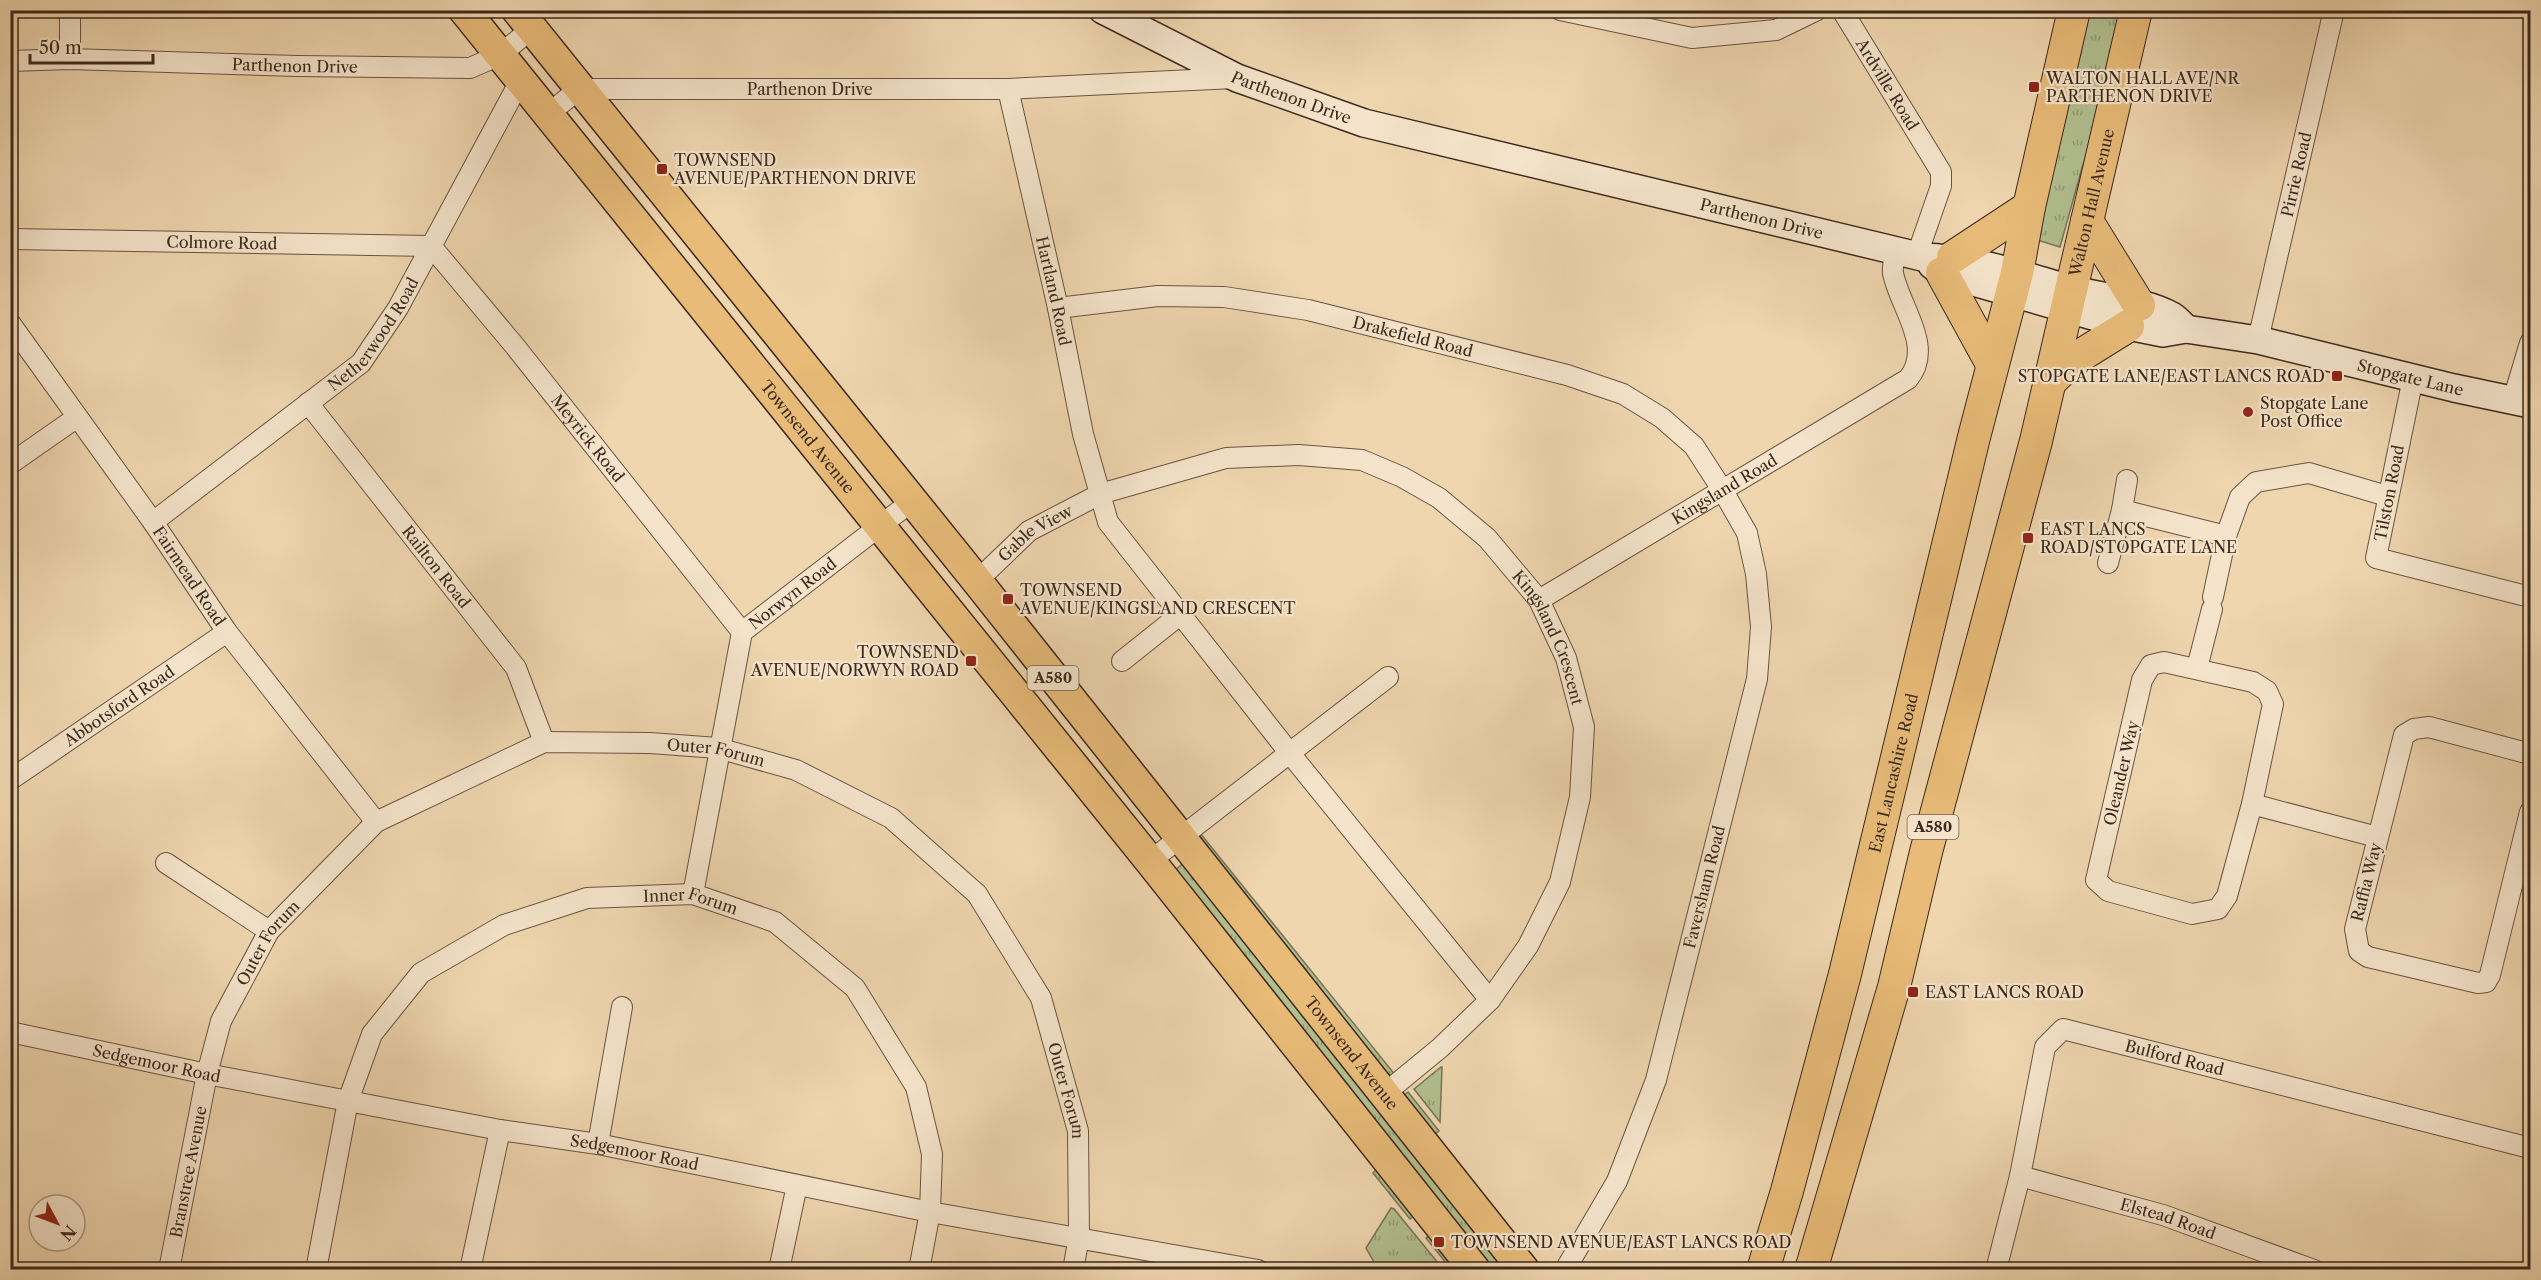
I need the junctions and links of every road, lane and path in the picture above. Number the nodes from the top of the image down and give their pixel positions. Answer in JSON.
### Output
{"nodes":[{"id":1,"x":70,"y":10,"type":"edge"},
{"id":2,"x":464,"y":10,"type":"edge"},
{"id":3,"x":1103,"y":10,"type":"edge"},
{"id":4,"x":1560,"y":10,"type":"edge"},
{"id":5,"x":1816,"y":10,"type":"edge"},
{"id":6,"x":1842,"y":10,"type":"edge"},
{"id":7,"x":2074,"y":10,"type":"edge"},
{"id":8,"x":2136,"y":10,"type":"edge"},
{"id":9,"x":2334,"y":10,"type":"edge"},
{"id":10,"x":524,"y":20,"type":"edge"},
{"id":11,"x":500,"y":55,"type":"junction"},
{"id":12,"x":70,"y":59,"type":"junction"},
{"id":13,"x":10,"y":61,"type":"edge"},
{"id":14,"x":1237,"y":78,"type":"junction"},
{"id":15,"x":520,"y":81,"type":"junction"},
{"id":16,"x":579,"y":89,"type":"junction"},
{"id":17,"x":1008,"y":89,"type":"junction"},
{"id":18,"x":547,"y":116,"type":"junction"},
{"id":19,"x":2029,"y":207,"type":"junction"},
{"id":20,"x":2087,"y":221,"type":"junction"},
{"id":21,"x":10,"y":239,"type":"edge"},
{"id":22,"x":431,"y":246,"type":"junction"},
{"id":23,"x":1926,"y":258,"type":"junction"},
{"id":24,"x":2015,"y":284,"type":"junction"},
{"id":25,"x":2068,"y":299,"type":"junction"},
{"id":26,"x":1058,"y":308,"type":"junction"},
{"id":27,"x":2134,"y":315,"type":"junction"},
{"id":28,"x":10,"y":323,"type":"edge"},
{"id":29,"x":2258,"y":340,"type":"junction"},
{"id":30,"x":2530,"y":344,"type":"edge"},
{"id":31,"x":1992,"y":364,"type":"junction"},
{"id":32,"x":2413,"y":378,"type":"junction"},
{"id":33,"x":1908,"y":379,"type":"joint"},
{"id":34,"x":2050,"y":382,"type":"junction"},
{"id":35,"x":2522,"y":402,"type":"edge"},
{"id":36,"x":308,"y":404,"type":"junction"},
{"id":37,"x":76,"y":418,"type":"junction"},
{"id":38,"x":10,"y":464,"type":"edge"},
{"id":39,"x":2127,"y":480,"type":"dead end"},
{"id":40,"x":1723,"y":492,"type":"junction"},
{"id":41,"x":1100,"y":494,"type":"junction"},
{"id":42,"x":2387,"y":496,"type":"junction"},
{"id":43,"x":911,"y":502,"type":"junction"},
{"id":44,"x":2122,"y":510,"type":"junction"},
{"id":45,"x":153,"y":522,"type":"junction"},
{"id":46,"x":879,"y":526,"type":"junction"},
{"id":47,"x":2226,"y":536,"type":"junction"},
{"id":48,"x":2108,"y":563,"type":"dead end"},
{"id":49,"x":977,"y":581,"type":"junction"},
{"id":50,"x":2530,"y":597,"type":"edge"},
{"id":51,"x":1539,"y":600,"type":"junction"},
{"id":52,"x":1180,"y":614,"type":"junction"},
{"id":53,"x":228,"y":632,"type":"junction"},
{"id":54,"x":742,"y":632,"type":"junction"},
{"id":55,"x":1122,"y":661,"type":"dead end"},
{"id":56,"x":2197,"y":668,"type":"junction"},
{"id":57,"x":1388,"y":677,"type":"dead end"},
{"id":58,"x":544,"y":742,"type":"junction"},
{"id":59,"x":718,"y":747,"type":"junction"},
{"id":60,"x":1288,"y":752,"type":"junction"},
{"id":61,"x":2530,"y":754,"type":"edge"},
{"id":62,"x":10,"y":780,"type":"edge"},
{"id":63,"x":2252,"y":804,"type":"junction"},
{"id":64,"x":2530,"y":812,"type":"edge"},
{"id":65,"x":376,"y":822,"type":"junction"},
{"id":66,"x":1180,"y":837,"type":"junction"},
{"id":67,"x":2377,"y":837,"type":"junction"},
{"id":68,"x":1150,"y":861,"type":"junction"},
{"id":69,"x":166,"y":863,"type":"dead end"},
{"id":70,"x":2524,"y":872,"type":"edge"},
{"id":71,"x":693,"y":894,"type":"junction"},
{"id":72,"x":269,"y":931,"type":"junction"},
{"id":73,"x":1490,"y":1000,"type":"junction"},
{"id":74,"x":622,"y":1007,"type":"dead end"},
{"id":75,"x":10,"y":1032,"type":"edge"},
{"id":76,"x":207,"y":1074,"type":"junction"},
{"id":77,"x":1384,"y":1094,"type":"junction"},
{"id":78,"x":348,"y":1101,"type":"junction"},
{"id":79,"x":500,"y":1130,"type":"junction"},
{"id":80,"x":598,"y":1144,"type":"junction"},
{"id":81,"x":2530,"y":1148,"type":"edge"},
{"id":82,"x":2020,"y":1176,"type":"junction"},
{"id":83,"x":797,"y":1185,"type":"junction"},
{"id":84,"x":930,"y":1212,"type":"junction"},
{"id":85,"x":1079,"y":1237,"type":"junction"},
{"id":86,"x":169,"y":1269,"type":"edge"},
{"id":87,"x":316,"y":1269,"type":"edge"},
{"id":88,"x":470,"y":1269,"type":"edge"},
{"id":89,"x":778,"y":1269,"type":"edge"},
{"id":90,"x":919,"y":1269,"type":"edge"},
{"id":91,"x":1073,"y":1269,"type":"edge"},
{"id":92,"x":1258,"y":1269,"type":"edge"},
{"id":93,"x":1475,"y":1269,"type":"edge"},
{"id":94,"x":1524,"y":1269,"type":"edge"},
{"id":95,"x":1565,"y":1269,"type":"edge"},
{"id":96,"x":1763,"y":1269,"type":"edge"},
{"id":97,"x":1811,"y":1269,"type":"edge"},
{"id":98,"x":1996,"y":1269,"type":"edge"},
{"id":99,"x":2314,"y":1269,"type":"edge"}],
"edges":[{"from":1,"to":12,"type":"street"},
{"from":2,"to":11,"type":"main road","name":"Townsend Avenue","number":"A580"},
{"from":3,"to":14,"type":"main road"},
{"from":4,"to":5,"type":"street"},
{"from":6,"to":23,"type":"street","name":"Ardville Road"},
{"from":7,"to":19,"type":"highway","number":"A580"},
{"from":8,"to":20,"type":"highway","name":"Walton Hall Avenue","number":"A580"},
{"from":9,"to":29,"type":"street","name":"Pirrie Road"},
{"from":10,"to":11,"type":"street","name":"Parthenon Drive"},
{"from":10,"to":16,"type":"main road","name":"Townsend Avenue","number":"A580"},
{"from":11,"to":12,"type":"street","name":"Parthenon Drive"},
{"from":11,"to":15,"type":"main road","name":"Townsend Avenue","number":"A580"},
{"from":12,"to":13,"type":"street","name":"Parthenon Drive"},
{"from":14,"to":17,"type":"street","name":"Parthenon Drive"},
{"from":14,"to":23,"type":"main road","name":"Parthenon Drive"},
{"from":15,"to":18,"type":"main road","name":"Townsend Avenue","number":"A580"},
{"from":15,"to":22,"type":"street","name":"Netherwood Road"},
{"from":16,"to":17,"type":"street","name":"Parthenon Drive"},
{"from":16,"to":18,"type":"street"},
{"from":16,"to":43,"type":"main road","name":"Townsend Avenue","number":"A580"},
{"from":17,"to":26,"type":"street","name":"Hartland Road"},
{"from":18,"to":46,"type":"main road","name":"Townsend Avenue","number":"A580"},
{"from":19,"to":23,"type":"highway"},
{"from":19,"to":24,"type":"highway","number":"A580"},
{"from":20,"to":25,"type":"highway","name":"Walton Hall Avenue","number":"A580"},
{"from":20,"to":27,"type":"highway"},
{"from":21,"to":22,"type":"street","name":"Colmore Road"},
{"from":22,"to":36,"type":"street","name":"Netherwood Road"},
{"from":22,"to":54,"type":"street","name":"Meyrick Road"},
{"from":23,"to":24,"type":"main road","name":"Parthenon Drive"},
{"from":23,"to":31,"type":"highway"},
{"from":23,"to":33,"type":"street","name":"Ardville Road"},
{"from":24,"to":25,"type":"main road","name":"Stopgate Lane"},
{"from":24,"to":31,"type":"highway","name":"East Lancashire Road","number":"A580"},
{"from":25,"to":27,"type":"main road","name":"Stopgate Lane"},
{"from":25,"to":34,"type":"highway","number":"A580"},
{"from":26,"to":40,"type":"street","name":"Drakefield Road"},
{"from":26,"to":41,"type":"street","name":"Hartland Road"},
{"from":27,"to":29,"type":"main road","name":"Stopgate Lane"},
{"from":27,"to":34,"type":"highway"},
{"from":28,"to":37,"type":"street","name":"Fairmead Road"},
{"from":29,"to":32,"type":"main road","name":"Stopgate Lane"},
{"from":30,"to":35,"type":"street"},
{"from":31,"to":96,"type":"highway","name":"East Lancashire Road","number":"A580"},
{"from":32,"to":35,"type":"main road","name":"Stopgate Lane"},
{"from":32,"to":42,"type":"street","name":"Tilston Road"},
{"from":33,"to":40,"type":"street","name":"Kingsland Road"},
{"from":34,"to":97,"type":"highway","number":"A580"},
{"from":36,"to":45,"type":"street","name":"Netherwood Road"},
{"from":36,"to":58,"type":"street","name":"Railton Road"},
{"from":37,"to":38,"type":"street"},
{"from":37,"to":45,"type":"street","name":"Fairmead Road"},
{"from":39,"to":44,"type":"street"},
{"from":40,"to":51,"type":"street","name":"Kingsland Road"},
{"from":40,"to":95,"type":"street","name":"Faversham Road"},
{"from":41,"to":49,"type":"street","name":"Gable View"},
{"from":41,"to":51,"type":"street","name":"Kingsland Crescent"},
{"from":41,"to":52,"type":"street","name":"Hartland Road"},
{"from":42,"to":47,"type":"street"},
{"from":42,"to":50,"type":"street","name":"Tilston Road"},
{"from":43,"to":46,"type":"street","name":"Norwyn Road"},
{"from":43,"to":49,"type":"main road","name":"Townsend Avenue","number":"A580"},
{"from":44,"to":47,"type":"street"},
{"from":44,"to":48,"type":"street"},
{"from":45,"to":53,"type":"street","name":"Fairmead Road"},
{"from":46,"to":54,"type":"street","name":"Norwyn Road"},
{"from":46,"to":68,"type":"main road","name":"Townsend Avenue","number":"A580"},
{"from":47,"to":56,"type":"street"},
{"from":49,"to":66,"type":"main road","name":"Townsend Avenue","number":"A580"},
{"from":51,"to":73,"type":"street","name":"Kingsland Crescent"},
{"from":52,"to":55,"type":"street"},
{"from":52,"to":60,"type":"street","name":"Hartland Road"},
{"from":53,"to":62,"type":"street","name":"Abbotsford Road"},
{"from":53,"to":65,"type":"street","name":"Fairmead Road"},
{"from":54,"to":59,"type":"street","name":"Norwyn Road"},
{"from":56,"to":63,"type":"street","name":"Oleander Way"},
{"from":56,"to":63,"type":"street","name":"Oleander Way"},
{"from":57,"to":60,"type":"street"},
{"from":58,"to":59,"type":"street","name":"Outer Forum"},
{"from":58,"to":65,"type":"street","name":"Outer Forum"},
{"from":59,"to":71,"type":"street","name":"Norwyn Road"},
{"from":59,"to":85,"type":"street","name":"Outer Forum"},
{"from":60,"to":66,"type":"street"},
{"from":60,"to":73,"type":"street","name":"Hartland Road"},
{"from":61,"to":67,"type":"street","name":"Raffia Way"},
{"from":63,"to":67,"type":"street"},
{"from":64,"to":70,"type":"street","name":"Raffia Way"},
{"from":65,"to":72,"type":"street","name":"Outer Forum"},
{"from":66,"to":68,"type":"street"},
{"from":66,"to":77,"type":"main road","name":"Townsend Avenue","number":"A580"},
{"from":67,"to":70,"type":"street","name":"Raffia Way"},
{"from":68,"to":93,"type":"main road","name":"Townsend Avenue","number":"A580"},
{"from":69,"to":72,"type":"street"},
{"from":71,"to":78,"type":"street","name":"Inner Forum"},
{"from":71,"to":84,"type":"street","name":"Inner Forum"},
{"from":72,"to":76,"type":"street","name":"Outer Forum"},
{"from":73,"to":77,"type":"street","name":"Kingsland Crescent"},
{"from":74,"to":80,"type":"street"},
{"from":75,"to":76,"type":"street","name":"Sedgemoor Road"},
{"from":76,"to":78,"type":"street","name":"Sedgemoor Road"},
{"from":76,"to":86,"type":"street","name":"Branstree Avenue"},
{"from":77,"to":94,"type":"main road","name":"Townsend Avenue","number":"A580"},
{"from":78,"to":79,"type":"street","name":"Sedgemoor Road"},
{"from":78,"to":87,"type":"street","name":"Inner Forum"},
{"from":79,"to":80,"type":"street","name":"Sedgemoor Road"},
{"from":79,"to":88,"type":"street"},
{"from":80,"to":83,"type":"street","name":"Sedgemoor Road"},
{"from":81,"to":82,"type":"street","name":"Bulford Road"},
{"from":82,"to":98,"type":"street","name":"Bulford Road"},
{"from":82,"to":99,"type":"street","name":"Elstead Road"},
{"from":83,"to":84,"type":"street","name":"Sedgemoor Road"},
{"from":83,"to":89,"type":"street"},
{"from":84,"to":85,"type":"street","name":"Sedgemoor Road"},
{"from":84,"to":90,"type":"street","name":"Inner Forum"},
{"from":85,"to":91,"type":"street","name":"Outer Forum"},
{"from":85,"to":92,"type":"street","name":"Sedgemoor Road"}]}
